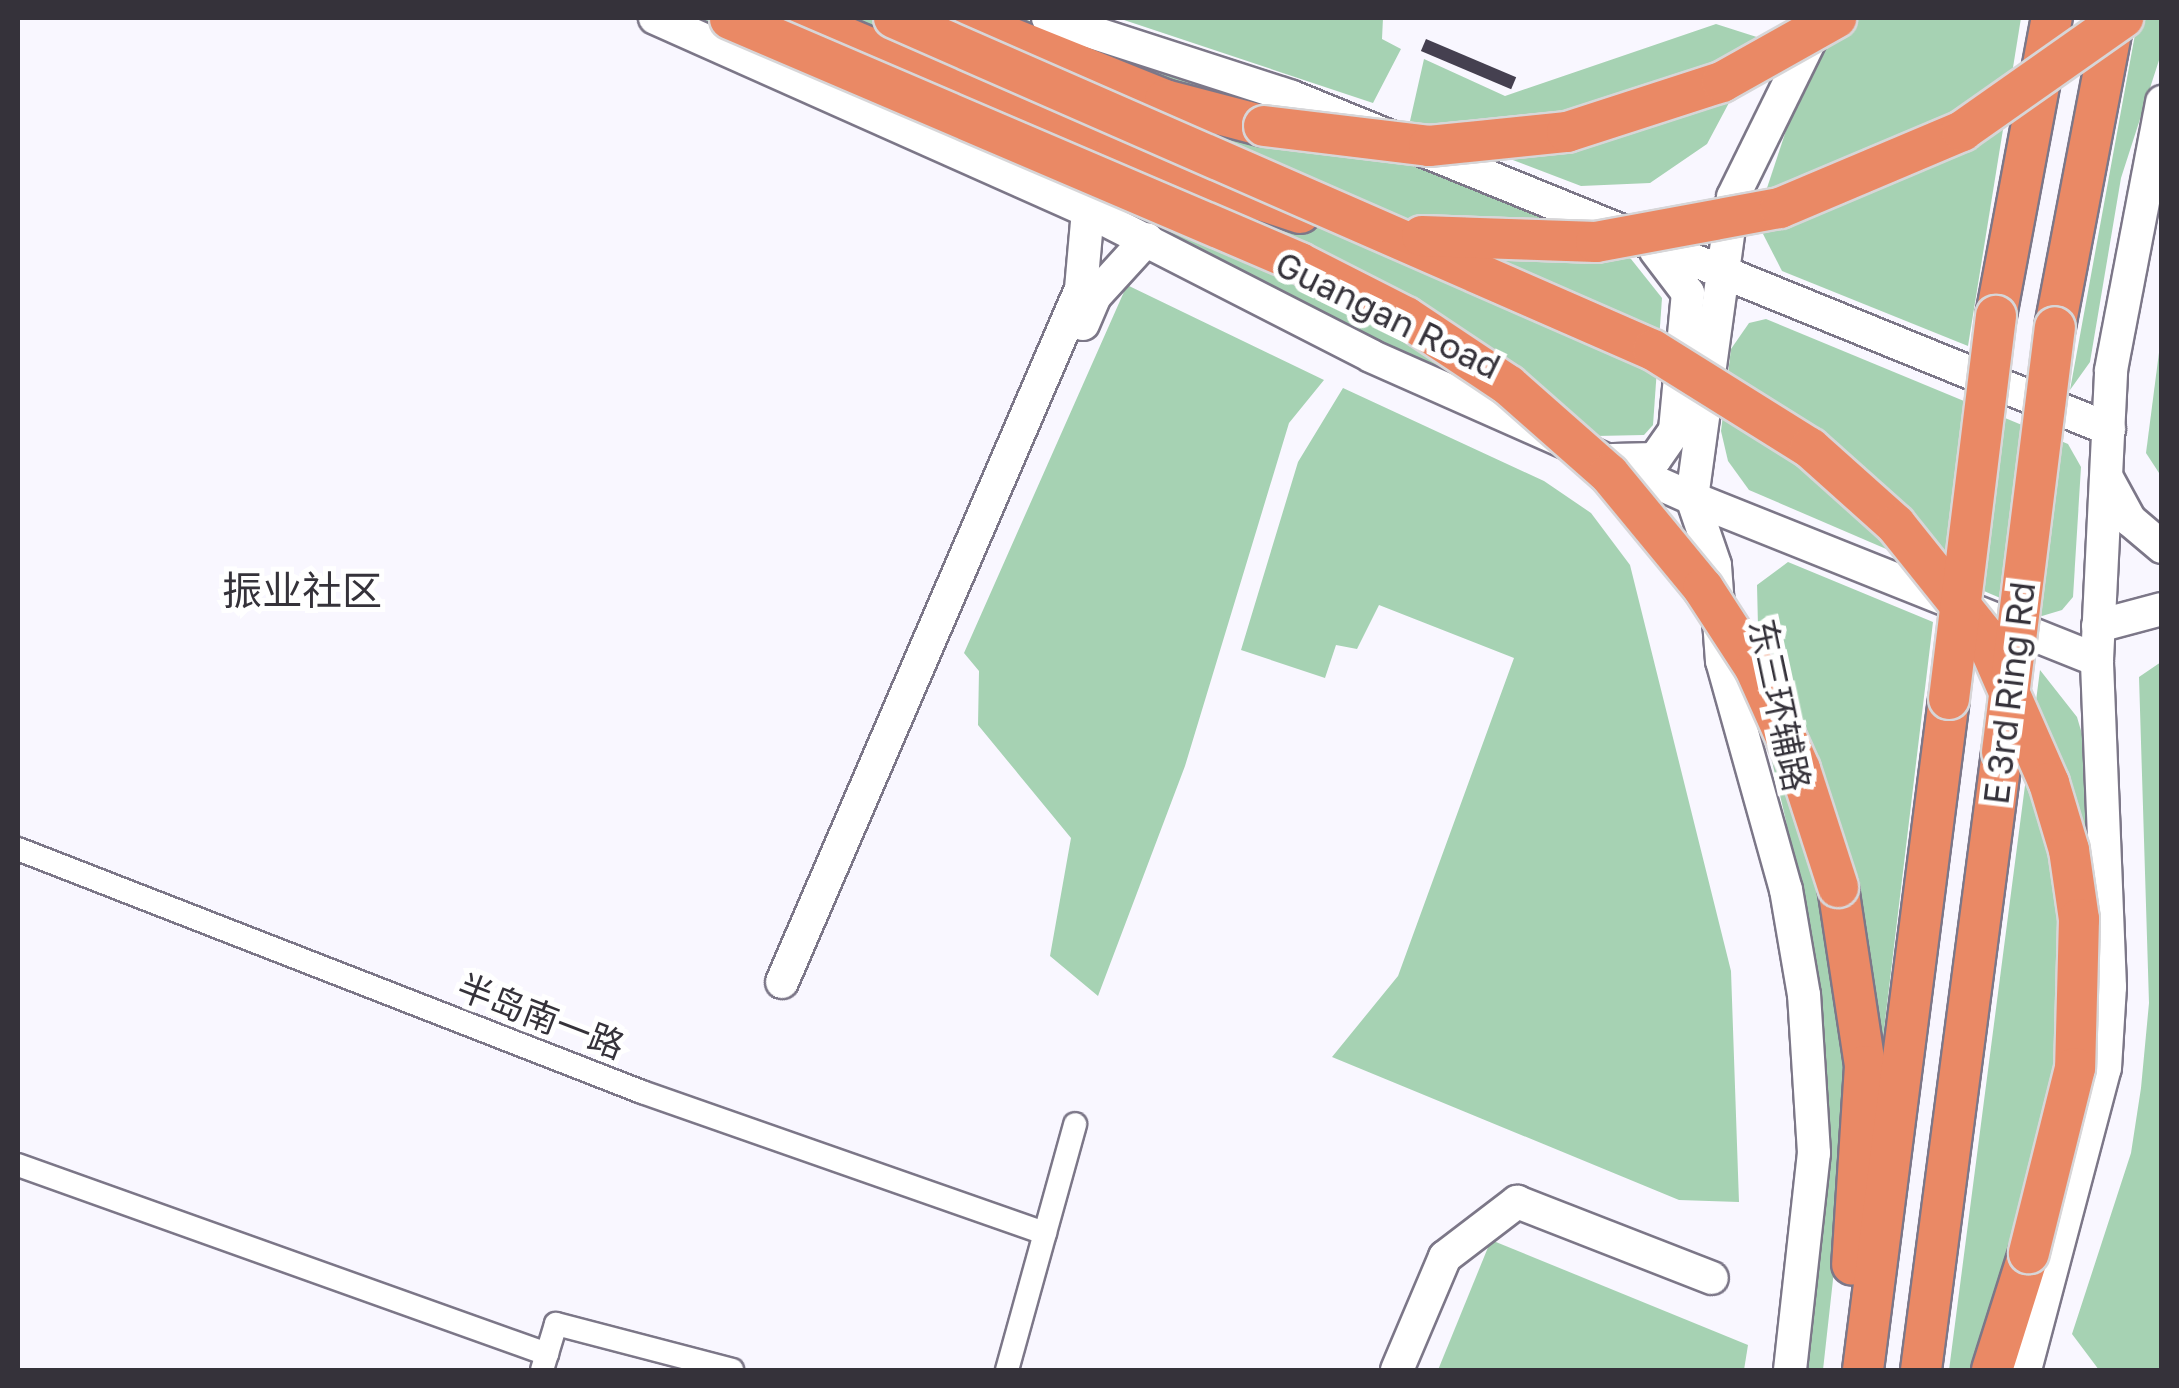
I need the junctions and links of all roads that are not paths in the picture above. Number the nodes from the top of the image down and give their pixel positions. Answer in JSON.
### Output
{"nodes":[{"id":1,"x":654,"y":18,"type":"edge"},
{"id":2,"x":727,"y":18,"type":"edge"},
{"id":3,"x":798,"y":18,"type":"edge"},
{"id":4,"x":894,"y":18,"type":"edge"},
{"id":5,"x":961,"y":18,"type":"edge"},
{"id":6,"x":1048,"y":18,"type":"edge"},
{"id":7,"x":1821,"y":18,"type":"edge"},
{"id":8,"x":1836,"y":18,"type":"edge"},
{"id":9,"x":2052,"y":18,"type":"edge"},
{"id":10,"x":2114,"y":18,"type":"edge"},
{"id":11,"x":2123,"y":18,"type":"edge"},
{"id":12,"x":2162,"y":102,"type":"edge"},
{"id":13,"x":1088,"y":211,"type":"junction"},
{"id":14,"x":1147,"y":239,"type":"junction"},
{"id":15,"x":1643,"y":240,"type":"junction"},
{"id":16,"x":1720,"y":272,"type":"junction"},
{"id":17,"x":2109,"y":429,"type":"junction"},
{"id":18,"x":1604,"y":459,"type":"junction"},
{"id":19,"x":2105,"y":474,"type":"junction"},
{"id":20,"x":1692,"y":498,"type":"junction"},
{"id":21,"x":2162,"y":546,"type":"edge"},
{"id":22,"x":2162,"y":609,"type":"edge"},
{"id":23,"x":2098,"y":626,"type":"junction"},
{"id":24,"x":2097,"y":660,"type":"junction"},
{"id":25,"x":18,"y":850,"type":"edge"},
{"id":26,"x":1075,"y":1124,"type":"dead end"},
{"id":27,"x":18,"y":1166,"type":"edge"},
{"id":28,"x":1045,"y":1233,"type":"junction"},
{"id":29,"x":1712,"y":1278,"type":"dead end"},
{"id":30,"x":545,"y":1362,"type":"edge"},
{"id":31,"x":732,"y":1370,"type":"edge"},
{"id":32,"x":1007,"y":1370,"type":"edge"},
{"id":33,"x":1397,"y":1370,"type":"edge"},
{"id":34,"x":1790,"y":1370,"type":"edge"},
{"id":35,"x":1845,"y":1370,"type":"edge"},
{"id":36,"x":1863,"y":1370,"type":"edge"},
{"id":37,"x":1921,"y":1370,"type":"edge"},
{"id":38,"x":1992,"y":1370,"type":"edge"},
{"id":39,"x":2024,"y":1370,"type":"edge"}],
"edges":[{"from":1,"to":13,"type":"main road","name":"Guangan Road"},
{"from":2,"to":35,"type":"highway","bridge":true},
{"from":3,"to":11,"type":"highway","bridge":true},
{"from":4,"to":38,"type":"highway","bridge":true},
{"from":5,"to":8,"type":"highway","bridge":true},
{"from":6,"to":15,"type":"main road"},
{"from":7,"to":16,"type":"main road","name":"东三环辅路"},
{"from":9,"to":36,"type":"highway","name":"E 3rd Ring Rd","bridge":true},
{"from":10,"to":37,"type":"highway","name":"E 3rd Ring Rd","bridge":true},
{"from":12,"to":17,"type":"main road"},
{"from":13,"to":14,"type":"main road","name":"Guangan Road"},
{"from":13,"to":14,"type":"main road"},
{"from":14,"to":18,"type":"main road","name":"Guangan Road"},
{"from":15,"to":16,"type":"main road"},
{"from":15,"to":18,"type":"main road"},
{"from":16,"to":17,"type":"main road"},
{"from":16,"to":20,"type":"main road","name":"东三环辅路"},
{"from":17,"to":19,"type":"main road"},
{"from":18,"to":20,"type":"main road","name":"Guangan Road"},
{"from":19,"to":21,"type":"main road"},
{"from":19,"to":23,"type":"main road"},
{"from":20,"to":24,"type":"main road","name":"Guangan Road"},
{"from":20,"to":34,"type":"main road","name":"东三环辅路"},
{"from":22,"to":23,"type":"main road"},
{"from":23,"to":24,"type":"main road"},
{"from":24,"to":39,"type":"main road"},
{"from":25,"to":28,"type":"street","name":"半岛南一路"},
{"from":26,"to":28,"type":"street"},
{"from":27,"to":30,"type":"street"},
{"from":28,"to":32,"type":"street"},
{"from":29,"to":33,"type":"main road"},
{"from":30,"to":31,"type":"street"}]}
